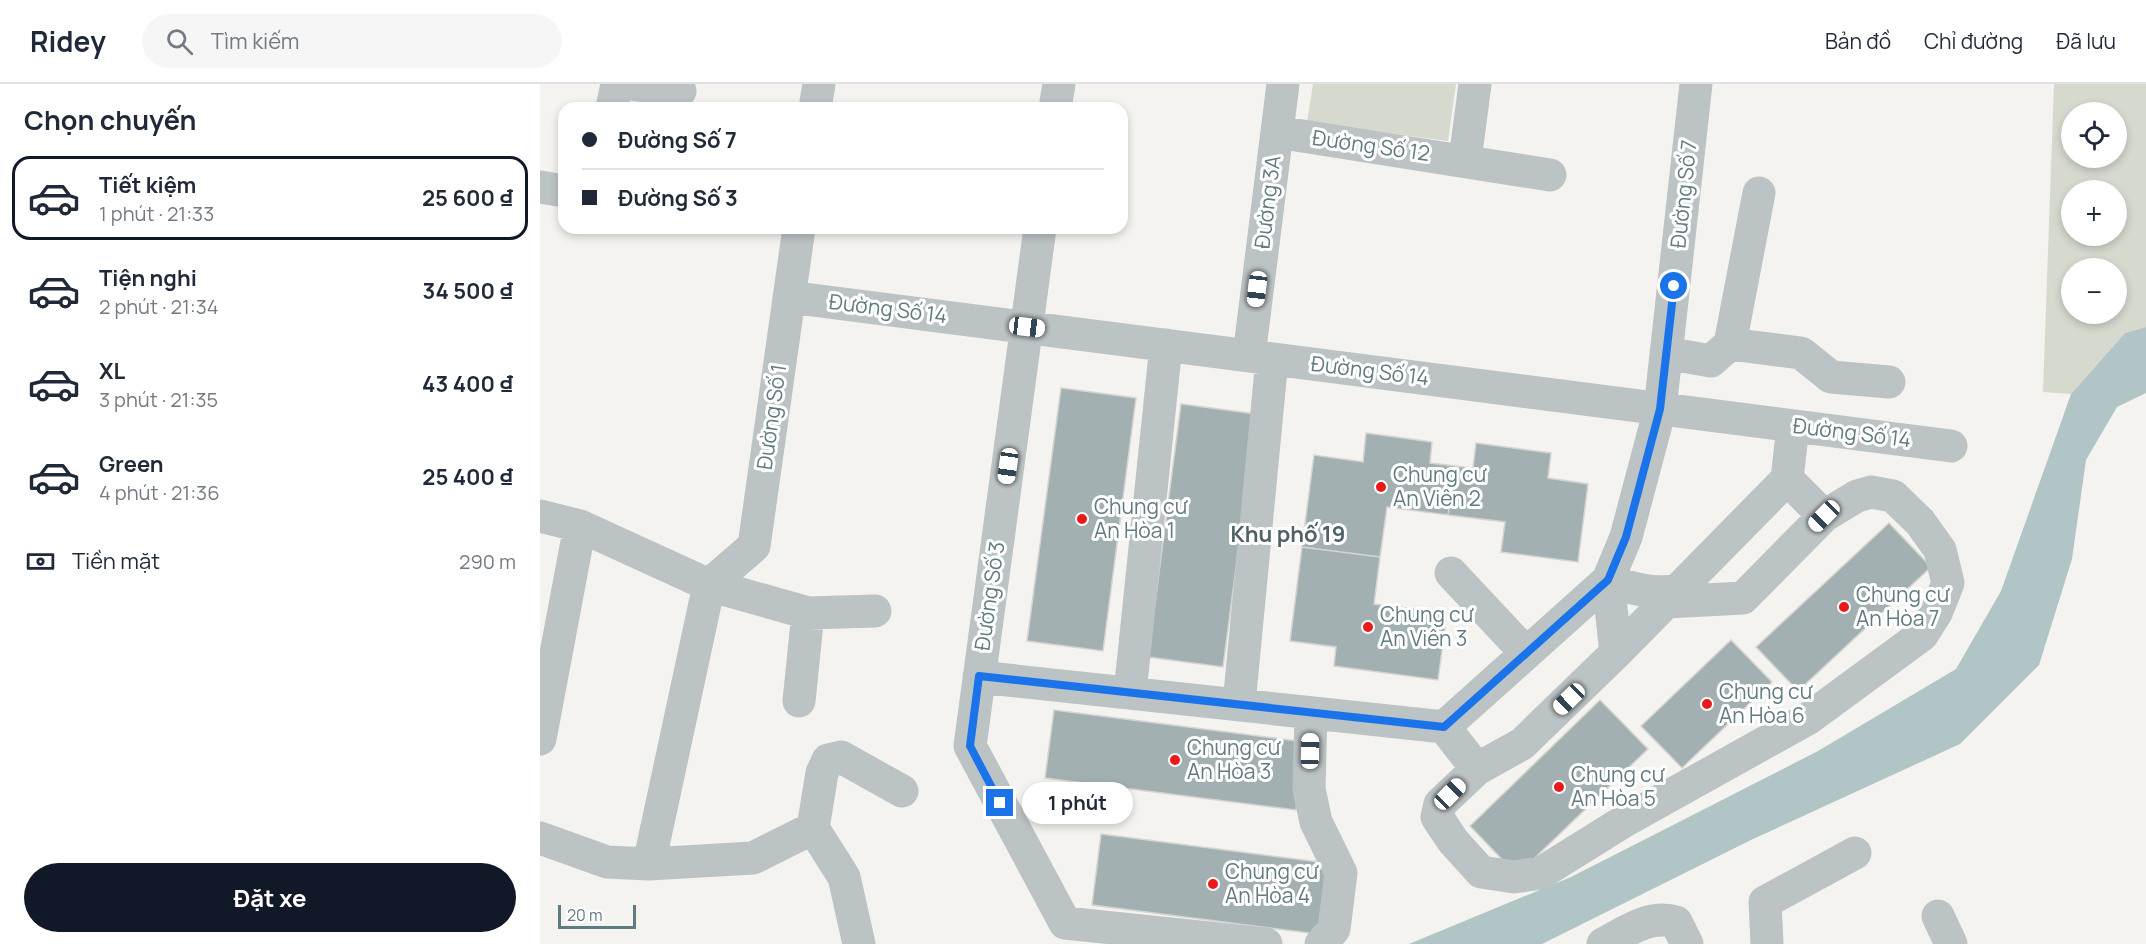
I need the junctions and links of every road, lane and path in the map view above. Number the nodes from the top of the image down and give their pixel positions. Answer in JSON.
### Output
{"nodes":[{"id":1,"x":617,"y":84,"type":"edge"},
{"id":2,"x":631,"y":84,"type":"edge"},
{"id":3,"x":819,"y":84,"type":"edge"},
{"id":4,"x":1059,"y":84,"type":"edge"},
{"id":5,"x":1283,"y":84,"type":"edge"},
{"id":6,"x":1475,"y":84,"type":"edge"},
{"id":7,"x":1696,"y":84,"type":"edge"},
{"id":8,"x":680,"y":91,"type":"dead end"},
{"id":9,"x":613,"y":102,"type":"edge"},
{"id":10,"x":816,"y":102,"type":"edge"},
{"id":11,"x":1056,"y":102,"type":"edge"},
{"id":12,"x":1277,"y":132,"type":"junction"},
{"id":13,"x":1465,"y":160,"type":"junction"},
{"id":14,"x":1550,"y":175,"type":"dead end"},
{"id":15,"x":540,"y":187,"type":"edge"},
{"id":16,"x":558,"y":190,"type":"edge"},
{"id":17,"x":1759,"y":192,"type":"dead end"},
{"id":18,"x":798,"y":234,"type":"edge"},
{"id":19,"x":1039,"y":234,"type":"edge"},
{"id":20,"x":789,"y":297,"type":"junction"},
{"id":21,"x":1027,"y":327,"type":"junction"},
{"id":22,"x":1730,"y":344,"type":"junction"},
{"id":23,"x":1166,"y":345,"type":"junction"},
{"id":24,"x":1666,"y":353,"type":"junction"},
{"id":25,"x":1260,"y":357,"type":"junction"},
{"id":26,"x":1889,"y":382,"type":"dead end"},
{"id":27,"x":1660,"y":409,"type":"junction"},
{"id":28,"x":1793,"y":426,"type":"junction"},
{"id":29,"x":1951,"y":446,"type":"dead end"},
{"id":30,"x":1787,"y":479,"type":"junction"},
{"id":31,"x":540,"y":516,"type":"edge"},
{"id":32,"x":1824,"y":516,"type":"junction"},
{"id":33,"x":580,"y":526,"type":"junction"},
{"id":34,"x":1451,"y":573,"type":"dead end"},
{"id":35,"x":1608,"y":580,"type":"junction"},
{"id":36,"x":709,"y":585,"type":"junction"},
{"id":37,"x":1672,"y":597,"type":"junction"},
{"id":38,"x":875,"y":611,"type":"dead end"},
{"id":39,"x":808,"y":613,"type":"junction"},
{"id":40,"x":1526,"y":653,"type":"junction"},
{"id":41,"x":1616,"y":653,"type":"junction"},
{"id":42,"x":979,"y":676,"type":"junction"},
{"id":43,"x":1130,"y":693,"type":"junction"},
{"id":44,"x":799,"y":701,"type":"dead end"},
{"id":45,"x":1239,"y":704,"type":"junction"},
{"id":46,"x":1311,"y":712,"type":"junction"},
{"id":47,"x":1444,"y":727,"type":"junction"},
{"id":48,"x":540,"y":739,"type":"edge"},
{"id":49,"x":1477,"y":769,"type":"junction"},
{"id":50,"x":902,"y":791,"type":"dead end"},
{"id":51,"x":813,"y":828,"type":"junction"},
{"id":52,"x":540,"y":838,"type":"edge"},
{"id":53,"x":1855,"y":853,"type":"dead end"},
{"id":54,"x":649,"y":864,"type":"junction"},
{"id":55,"x":859,"y":944,"type":"edge"},
{"id":56,"x":1264,"y":944,"type":"edge"},
{"id":57,"x":1322,"y":944,"type":"edge"},
{"id":58,"x":1603,"y":944,"type":"edge"},
{"id":59,"x":1687,"y":944,"type":"edge"},
{"id":60,"x":1767,"y":944,"type":"edge"}],
"edges":[{"from":1,"to":9,"type":"street"},
{"from":2,"to":8,"type":"street"},
{"from":3,"to":10,"type":"street"},
{"from":4,"to":11,"type":"street"},
{"from":5,"to":12,"type":"street","name":"Đường 3A"},
{"from":6,"to":13,"type":"street"},
{"from":7,"to":24,"type":"street","name":"Đường Số 7"},
{"from":12,"to":13,"type":"street","name":"Đường Số 12"},
{"from":12,"to":25,"type":"street","name":"Đường 3A"},
{"from":13,"to":14,"type":"street","name":"Đường Số 12"},
{"from":15,"to":16,"type":"street"},
{"from":17,"to":22,"type":"street"},
{"from":18,"to":20,"type":"street","name":"Đường Số 1"},
{"from":19,"to":21,"type":"street","name":"Đường Số 3"},
{"from":20,"to":21,"type":"street","name":"Đường Số 14"},
{"from":20,"to":36,"type":"street","name":"Đường Số 1"},
{"from":21,"to":23,"type":"street","name":"Đường Số 14"},
{"from":21,"to":42,"type":"street","name":"Đường Số 3"},
{"from":22,"to":24,"type":"street"},
{"from":22,"to":26,"type":"street"},
{"from":23,"to":25,"type":"street","name":"Đường Số 14"},
{"from":23,"to":43,"type":"street"},
{"from":24,"to":27,"type":"street","name":"Đường Số 7"},
{"from":25,"to":27,"type":"street","name":"Đường Số 14"},
{"from":25,"to":45,"type":"street","name":"Đường 3A"},
{"from":27,"to":28,"type":"street","name":"Đường Số 14"},
{"from":27,"to":35,"type":"street","name":"Đường Số 7"},
{"from":28,"to":29,"type":"street","name":"Đường Số 14"},
{"from":28,"to":30,"type":"street"},
{"from":30,"to":32,"type":"street"},
{"from":30,"to":37,"type":"street"},
{"from":31,"to":33,"type":"street"},
{"from":32,"to":37,"type":"street"},
{"from":32,"to":49,"type":"street"},
{"from":33,"to":36,"type":"street"},
{"from":33,"to":48,"type":"street"},
{"from":34,"to":40,"type":"street"},
{"from":35,"to":37,"type":"street"},
{"from":35,"to":40,"type":"street","name":"Đường Số 7"},
{"from":35,"to":41,"type":"street"},
{"from":36,"to":39,"type":"street"},
{"from":36,"to":54,"type":"street"},
{"from":37,"to":41,"type":"street"},
{"from":38,"to":39,"type":"street"},
{"from":39,"to":44,"type":"street"},
{"from":40,"to":47,"type":"street","name":"Đường Số 7"},
{"from":41,"to":49,"type":"street"},
{"from":42,"to":43,"type":"street"},
{"from":42,"to":56,"type":"street","name":"Đường Số 3"},
{"from":43,"to":45,"type":"street"},
{"from":45,"to":46,"type":"street"},
{"from":46,"to":47,"type":"street"},
{"from":46,"to":57,"type":"street"},
{"from":47,"to":49,"type":"street"},
{"from":50,"to":51,"type":"street"},
{"from":51,"to":54,"type":"street"},
{"from":51,"to":55,"type":"street"},
{"from":52,"to":54,"type":"street"},
{"from":53,"to":60,"type":"street"},
{"from":58,"to":59,"type":"street"}]}
